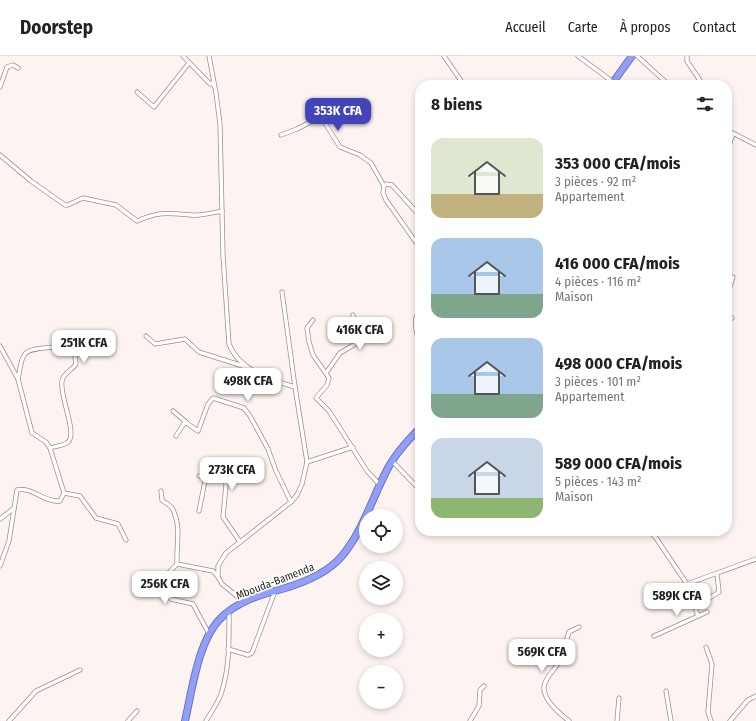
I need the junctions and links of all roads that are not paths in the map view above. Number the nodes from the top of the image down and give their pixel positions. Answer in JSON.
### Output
{"nodes":[{"id":1,"x":183,"y":56,"type":"edge"},
{"id":2,"x":209,"y":56,"type":"edge"},
{"id":3,"x":444,"y":56,"type":"edge"},
{"id":4,"x":578,"y":56,"type":"edge"},
{"id":5,"x":632,"y":56,"type":"edge"},
{"id":6,"x":637,"y":56,"type":"edge"},
{"id":7,"x":687,"y":56,"type":"edge"},
{"id":8,"x":189,"y":63,"type":"junction"},
{"id":9,"x":18,"y":68,"type":"dead end"},
{"id":10,"x":461,"y":80,"type":"edge"},
{"id":11,"x":608,"y":80,"type":"edge"},
{"id":12,"x":614,"y":80,"type":"edge"},
{"id":13,"x":663,"y":80,"type":"edge"},
{"id":14,"x":700,"y":80,"type":"edge"},
{"id":15,"x":0,"y":87,"type":"edge"},
{"id":16,"x":137,"y":92,"type":"dead end"},
{"id":17,"x":216,"y":93,"type":"junction"},
{"id":18,"x":733,"y":134,"type":"joint"},
{"id":19,"x":281,"y":135,"type":"dead end"},
{"id":20,"x":732,"y":137,"type":"edge"},
{"id":21,"x":756,"y":145,"type":"edge"},
{"id":22,"x":0,"y":155,"type":"edge"},
{"id":23,"x":384,"y":186,"type":"junction"},
{"id":24,"x":415,"y":210,"type":"edge"},
{"id":25,"x":222,"y":211,"type":"junction"},
{"id":26,"x":415,"y":241,"type":"edge"},
{"id":27,"x":733,"y":277,"type":"dead end"},
{"id":28,"x":732,"y":280,"type":"edge"},
{"id":29,"x":282,"y":292,"type":"dead end"},
{"id":30,"x":353,"y":315,"type":"dead end"},
{"id":31,"x":313,"y":320,"type":"dead end"},
{"id":32,"x":146,"y":336,"type":"dead end"},
{"id":33,"x":0,"y":346,"type":"edge"},
{"id":34,"x":247,"y":367,"type":"junction"},
{"id":35,"x":326,"y":372,"type":"junction"},
{"id":36,"x":18,"y":379,"type":"junction"},
{"id":37,"x":295,"y":387,"type":"junction"},
{"id":38,"x":173,"y":410,"type":"dead end"},
{"id":39,"x":198,"y":431,"type":"junction"},
{"id":40,"x":415,"y":434,"type":"edge"},
{"id":41,"x":176,"y":436,"type":"dead end"},
{"id":42,"x":352,"y":447,"type":"junction"},
{"id":43,"x":50,"y":448,"type":"junction"},
{"id":44,"x":392,"y":461,"type":"junction"},
{"id":45,"x":307,"y":462,"type":"junction"},
{"id":46,"x":212,"y":474,"type":"junction"},
{"id":47,"x":199,"y":476,"type":"dead end"},
{"id":48,"x":380,"y":485,"type":"junction"},
{"id":49,"x":415,"y":485,"type":"edge"},
{"id":50,"x":161,"y":491,"type":"dead end"},
{"id":51,"x":64,"y":493,"type":"junction"},
{"id":52,"x":291,"y":502,"type":"junction"},
{"id":53,"x":14,"y":508,"type":"junction"},
{"id":54,"x":199,"y":511,"type":"dead end"},
{"id":55,"x":0,"y":519,"type":"edge"},
{"id":56,"x":654,"y":536,"type":"edge"},
{"id":57,"x":126,"y":540,"type":"dead end"},
{"id":58,"x":240,"y":542,"type":"junction"},
{"id":59,"x":756,"y":559,"type":"edge"},
{"id":60,"x":177,"y":564,"type":"junction"},
{"id":61,"x":0,"y":566,"type":"edge"},
{"id":62,"x":716,"y":574,"type":"junction"},
{"id":63,"x":218,"y":577,"type":"junction"},
{"id":64,"x":687,"y":584,"type":"junction"},
{"id":65,"x":276,"y":591,"type":"junction"},
{"id":66,"x":244,"y":602,"type":"junction"},
{"id":67,"x":695,"y":607,"type":"junction"},
{"id":68,"x":229,"y":612,"type":"junction"},
{"id":69,"x":707,"y":612,"type":"dead end"},
{"id":70,"x":698,"y":616,"type":"junction"},
{"id":71,"x":579,"y":627,"type":"dead end"},
{"id":72,"x":209,"y":634,"type":"junction"},
{"id":73,"x":654,"y":636,"type":"dead end"},
{"id":74,"x":706,"y":647,"type":"dead end"},
{"id":75,"x":228,"y":649,"type":"junction"},
{"id":76,"x":80,"y":670,"type":"dead end"},
{"id":77,"x":484,"y":686,"type":"dead end"},
{"id":78,"x":666,"y":692,"type":"dead end"},
{"id":79,"x":756,"y":696,"type":"edge"},
{"id":80,"x":618,"y":698,"type":"dead end"},
{"id":81,"x":137,"y":711,"type":"dead end"},
{"id":82,"x":9,"y":721,"type":"edge"},
{"id":83,"x":128,"y":721,"type":"edge"},
{"id":84,"x":185,"y":721,"type":"edge"},
{"id":85,"x":206,"y":721,"type":"edge"},
{"id":86,"x":470,"y":721,"type":"edge"},
{"id":87,"x":569,"y":721,"type":"edge"},
{"id":88,"x":617,"y":721,"type":"edge"},
{"id":89,"x":671,"y":721,"type":"edge"},
{"id":90,"x":711,"y":721,"type":"edge"},
{"id":91,"x":730,"y":721,"type":"edge"}],
"edges":[{"from":1,"to":8,"type":"street"},
{"from":2,"to":17,"type":"street"},
{"from":3,"to":10,"type":"street"},
{"from":4,"to":11,"type":"street"},
{"from":5,"to":12,"type":"highway"},
{"from":6,"to":13,"type":"street"},
{"from":7,"to":14,"type":"street"},
{"from":8,"to":16,"type":"street"},
{"from":8,"to":17,"type":"street"},
{"from":9,"to":15,"type":"street"},
{"from":17,"to":25,"type":"street"},
{"from":18,"to":20,"type":"street"},
{"from":18,"to":21,"type":"street"},
{"from":19,"to":23,"type":"street"},
{"from":22,"to":25,"type":"street"},
{"from":23,"to":24,"type":"street"},
{"from":23,"to":26,"type":"street"},
{"from":25,"to":34,"type":"street"},
{"from":27,"to":28,"type":"street"},
{"from":29,"to":37,"type":"street"},
{"from":30,"to":35,"type":"street"},
{"from":31,"to":35,"type":"street"},
{"from":32,"to":34,"type":"street"},
{"from":33,"to":36,"type":"street"},
{"from":34,"to":37,"type":"street"},
{"from":35,"to":42,"type":"street"},
{"from":36,"to":43,"type":"street"},
{"from":36,"to":43,"type":"street"},
{"from":37,"to":45,"type":"street"},
{"from":38,"to":39,"type":"street"},
{"from":39,"to":41,"type":"street"},
{"from":39,"to":52,"type":"street"},
{"from":40,"to":44,"type":"highway","name":"Mbouda-Bamenda"},
{"from":42,"to":45,"type":"street"},
{"from":42,"to":48,"type":"street"},
{"from":43,"to":51,"type":"street"},
{"from":44,"to":48,"type":"highway","name":"Mbouda-Bamenda"},
{"from":44,"to":49,"type":"street"},
{"from":45,"to":52,"type":"street"},
{"from":46,"to":47,"type":"street"},
{"from":46,"to":54,"type":"street"},
{"from":46,"to":58,"type":"street"},
{"from":48,"to":65,"type":"highway","name":"Mbouda-Bamenda"},
{"from":50,"to":60,"type":"street"},
{"from":51,"to":53,"type":"street"},
{"from":51,"to":57,"type":"street"},
{"from":52,"to":58,"type":"street"},
{"from":53,"to":55,"type":"street"},
{"from":53,"to":61,"type":"street"},
{"from":56,"to":64,"type":"street"},
{"from":58,"to":63,"type":"street"},
{"from":59,"to":62,"type":"street"},
{"from":60,"to":63,"type":"street"},
{"from":60,"to":72,"type":"street"},
{"from":62,"to":64,"type":"street"},
{"from":62,"to":67,"type":"street"},
{"from":63,"to":66,"type":"street"},
{"from":64,"to":67,"type":"street"},
{"from":65,"to":66,"type":"highway","name":"Mbouda-Bamenda"},
{"from":65,"to":75,"type":"street"},
{"from":66,"to":68,"type":"highway","name":"Mbouda-Bamenda"},
{"from":67,"to":70,"type":"street"},
{"from":68,"to":72,"type":"highway","name":"Mbouda-Bamenda"},
{"from":68,"to":75,"type":"street"},
{"from":69,"to":70,"type":"street"},
{"from":70,"to":73,"type":"street"},
{"from":71,"to":87,"type":"street"},
{"from":72,"to":84,"type":"highway","name":"Mbouda-Bamenda"},
{"from":74,"to":90,"type":"street"},
{"from":75,"to":85,"type":"street"},
{"from":76,"to":82,"type":"street"},
{"from":77,"to":86,"type":"street"},
{"from":78,"to":89,"type":"street"},
{"from":79,"to":91,"type":"street"},
{"from":80,"to":88,"type":"street"},
{"from":81,"to":83,"type":"street"}]}
